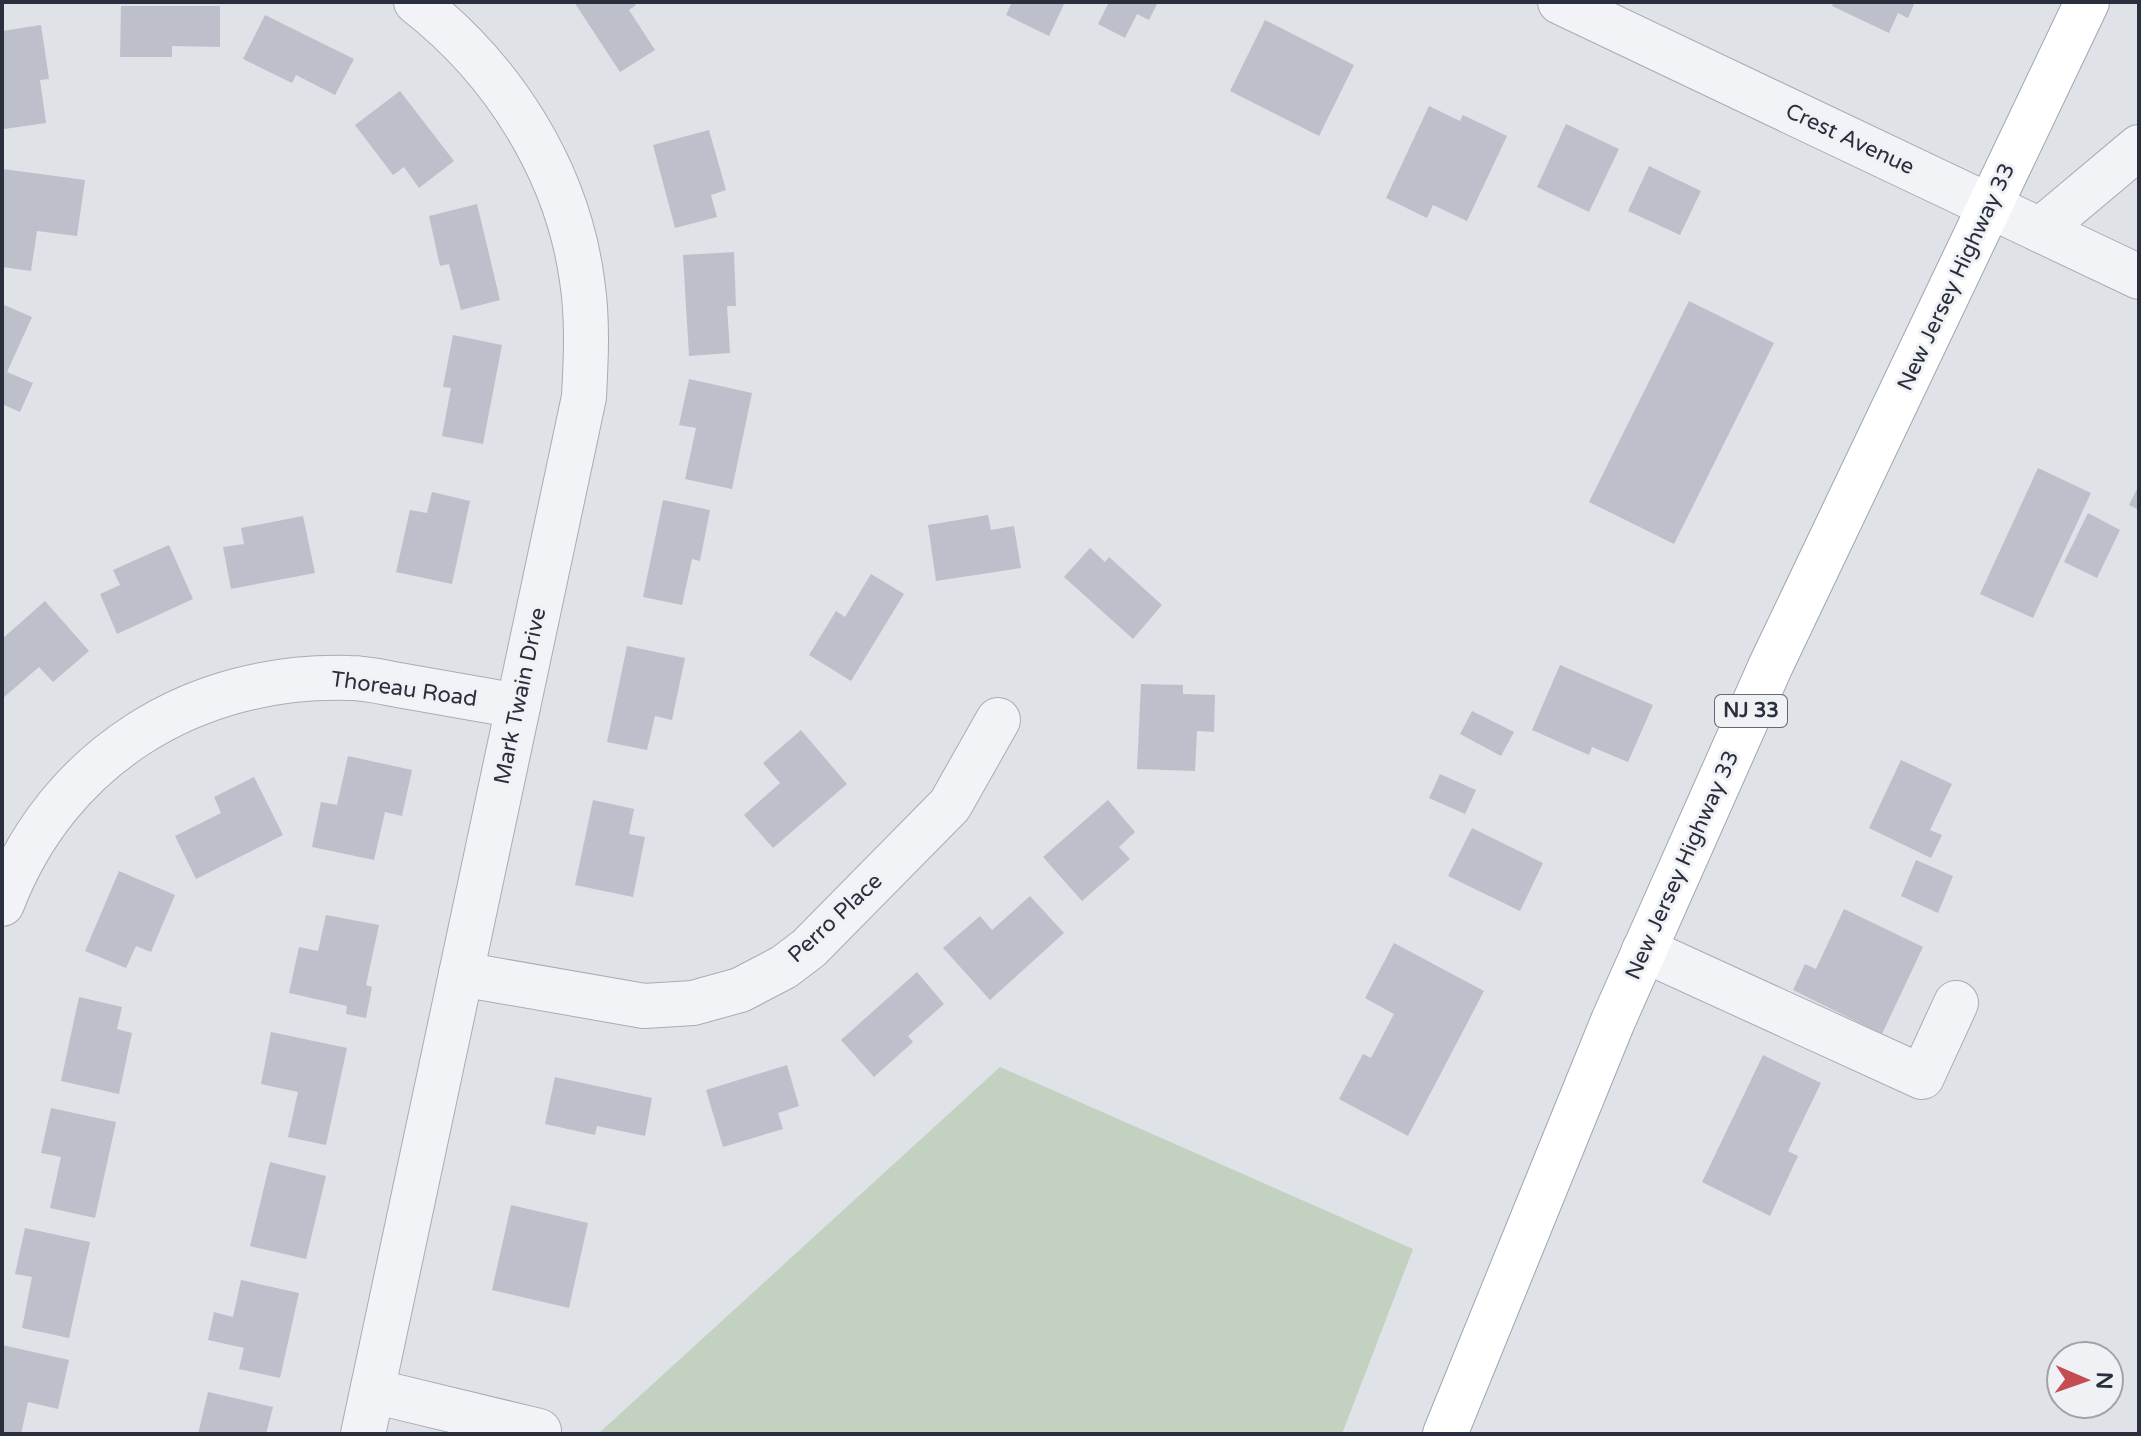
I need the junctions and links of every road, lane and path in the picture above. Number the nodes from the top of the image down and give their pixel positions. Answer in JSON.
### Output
{"nodes":[{"id":1,"x":418,"y":2,"type":"edge"},
{"id":2,"x":1560,"y":2,"type":"edge"},
{"id":3,"x":2087,"y":2,"type":"edge"},
{"id":4,"x":2139,"y":147,"type":"edge"},
{"id":5,"x":1990,"y":206,"type":"junction"},
{"id":6,"x":2040,"y":230,"type":"junction"},
{"id":7,"x":2139,"y":277,"type":"edge"},
{"id":8,"x":518,"y":706,"type":"junction"},
{"id":9,"x":998,"y":720,"type":"dead end"},
{"id":10,"x":2,"y":904,"type":"edge"},
{"id":11,"x":1644,"y":950,"type":"junction"},
{"id":12,"x":461,"y":974,"type":"junction"},
{"id":13,"x":1956,"y":1003,"type":"dead end"},
{"id":14,"x":373,"y":1391,"type":"junction"},
{"id":15,"x":539,"y":1431,"type":"dead end"},
{"id":16,"x":363,"y":1434,"type":"edge"},
{"id":17,"x":1445,"y":1434,"type":"edge"}],
"edges":[{"from":1,"to":8,"type":"street","name":"Mark Twain Drive"},
{"from":2,"to":5,"type":"street","name":"Crest Avenue"},
{"from":3,"to":5,"type":"main road","name":"New Jersey Highway 33","number":"NJ 33"},
{"from":4,"to":6,"type":"street"},
{"from":5,"to":6,"type":"street","name":"Crest Avenue"},
{"from":5,"to":11,"type":"main road","name":"New Jersey Highway 33","number":"NJ 33"},
{"from":6,"to":7,"type":"street","name":"Crest Avenue"},
{"from":8,"to":10,"type":"street","name":"Thoreau Road"},
{"from":8,"to":12,"type":"street","name":"Mark Twain Drive"},
{"from":9,"to":12,"type":"street","name":"Perro Place"},
{"from":11,"to":13,"type":"street"},
{"from":11,"to":17,"type":"main road","name":"New Jersey Highway 33","number":"NJ 33"},
{"from":12,"to":14,"type":"street","name":"Mark Twain Drive"},
{"from":14,"to":15,"type":"street"},
{"from":14,"to":16,"type":"street","name":"Mark Twain Drive"}]}
